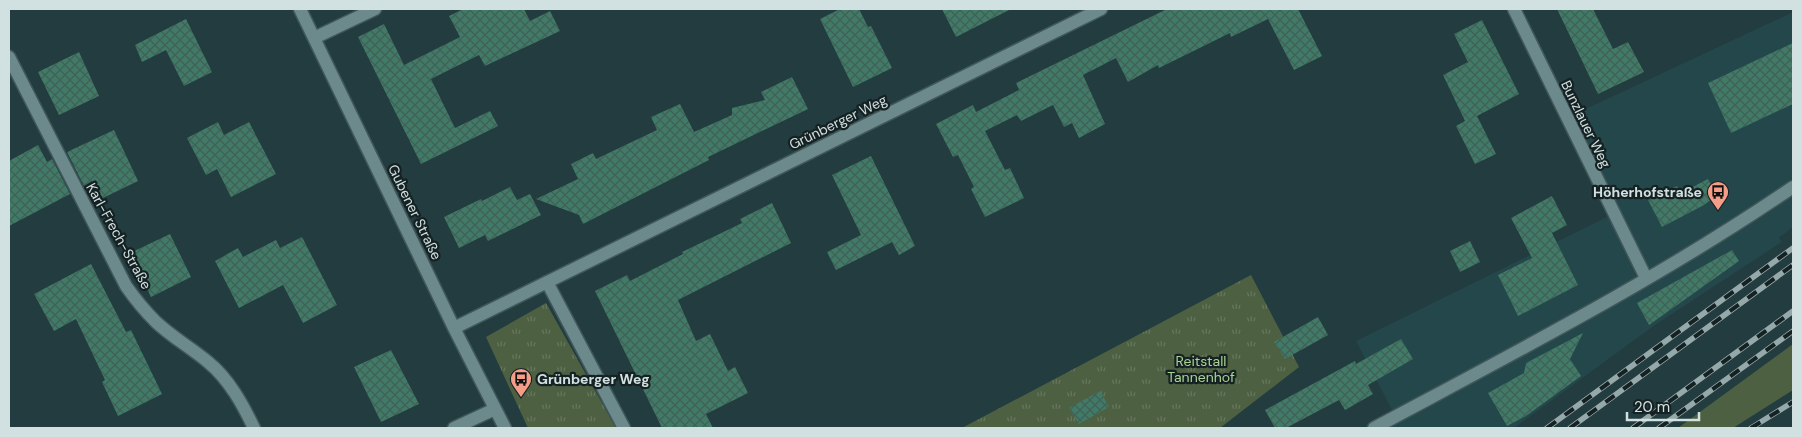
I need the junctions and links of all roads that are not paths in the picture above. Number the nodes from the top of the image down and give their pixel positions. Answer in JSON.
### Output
{"nodes":[{"id":1,"x":300,"y":9,"type":"edge"},
{"id":2,"x":375,"y":9,"type":"edge"},
{"id":3,"x":1101,"y":9,"type":"edge"},
{"id":4,"x":1514,"y":9,"type":"edge"},
{"id":5,"x":314,"y":38,"type":"junction"},
{"id":6,"x":9,"y":56,"type":"edge"},
{"id":7,"x":1793,"y":187,"type":"edge"},
{"id":8,"x":1646,"y":278,"type":"junction"},
{"id":9,"x":547,"y":282,"type":"junction"},
{"id":10,"x":454,"y":328,"type":"junction"},
{"id":11,"x":495,"y":409,"type":"junction"},
{"id":12,"x":254,"y":428,"type":"edge"},
{"id":13,"x":454,"y":428,"type":"edge"},
{"id":14,"x":505,"y":428,"type":"edge"},
{"id":15,"x":624,"y":428,"type":"edge"},
{"id":16,"x":1374,"y":428,"type":"edge"}],
"edges":[{"from":1,"to":5,"type":"street","name":"Gubener Straße"},
{"from":2,"to":5,"type":"street"},
{"from":3,"to":9,"type":"street","name":"Grünberger Weg"},
{"from":4,"to":8,"type":"street","name":"Bunzlauer Weg"},
{"from":5,"to":10,"type":"street","name":"Gubener Straße"},
{"from":6,"to":12,"type":"street","name":"Karl-Frech-Straße"},
{"from":7,"to":8,"type":"street"},
{"from":8,"to":16,"type":"street"},
{"from":9,"to":10,"type":"street","name":"Grünberger Weg"},
{"from":9,"to":15,"type":"street"},
{"from":10,"to":11,"type":"street","name":"Gubener Straße"},
{"from":11,"to":13,"type":"street"},
{"from":11,"to":14,"type":"street","name":"Gubener Straße"}]}
